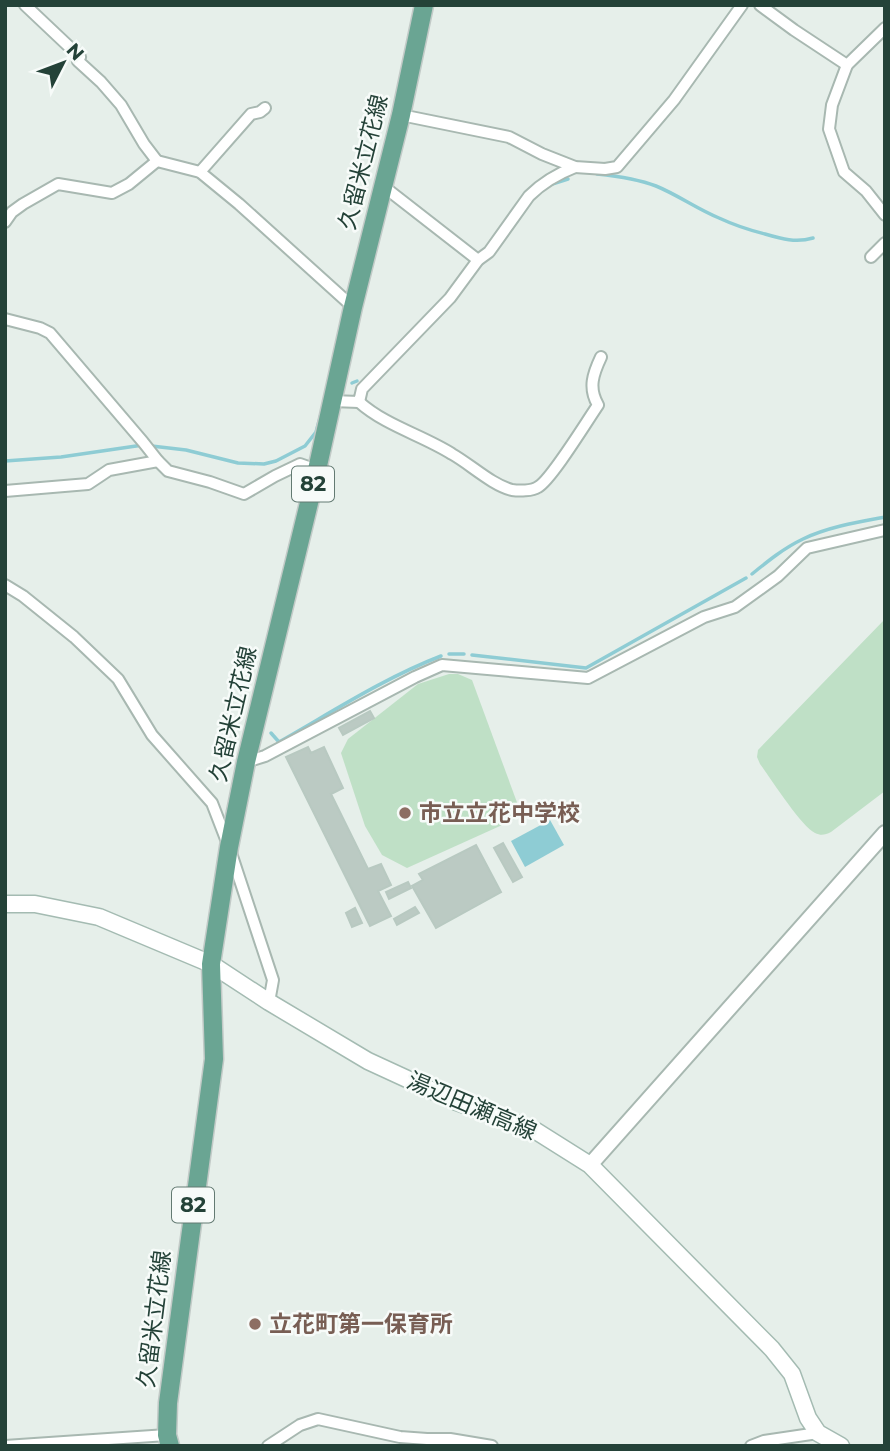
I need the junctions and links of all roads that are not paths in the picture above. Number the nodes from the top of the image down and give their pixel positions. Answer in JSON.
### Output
{"nodes":[{"id":1,"x":24,"y":5,"type":"edge"},
{"id":2,"x":424,"y":5,"type":"edge"},
{"id":3,"x":742,"y":5,"type":"edge"},
{"id":4,"x":760,"y":5,"type":"edge"},
{"id":5,"x":885,"y":28,"type":"edge"},
{"id":6,"x":847,"y":65,"type":"junction"},
{"id":7,"x":265,"y":107,"type":"dead end"},
{"id":8,"x":401,"y":116,"type":"junction"},
{"id":9,"x":157,"y":161,"type":"junction"},
{"id":10,"x":575,"y":167,"type":"junction"},
{"id":11,"x":200,"y":173,"type":"junction"},
{"id":12,"x":383,"y":186,"type":"junction"},
{"id":13,"x":885,"y":215,"type":"edge"},
{"id":14,"x":5,"y":222,"type":"edge"},
{"id":15,"x":885,"y":243,"type":"edge"},
{"id":16,"x":871,"y":257,"type":"dead end"},
{"id":17,"x":478,"y":260,"type":"junction"},
{"id":18,"x":353,"y":307,"type":"junction"},
{"id":19,"x":5,"y":319,"type":"edge"},
{"id":20,"x":601,"y":357,"type":"dead end"},
{"id":21,"x":332,"y":401,"type":"junction"},
{"id":22,"x":359,"y":402,"type":"junction"},
{"id":23,"x":158,"y":461,"type":"junction"},
{"id":24,"x":317,"y":470,"type":"junction"},
{"id":25,"x":5,"y":491,"type":"edge"},
{"id":26,"x":885,"y":530,"type":"edge"},
{"id":27,"x":5,"y":585,"type":"edge"},
{"id":28,"x":246,"y":762,"type":"junction"},
{"id":29,"x":885,"y":833,"type":"edge"},
{"id":30,"x":229,"y":847,"type":"junction"},
{"id":31,"x":5,"y":904,"type":"edge"},
{"id":32,"x":211,"y":964,"type":"junction"},
{"id":33,"x":269,"y":1002,"type":"junction"},
{"id":34,"x":590,"y":1165,"type":"junction"},
{"id":35,"x":818,"y":1433,"type":"junction"},
{"id":36,"x":168,"y":1441,"type":"edge"},
{"id":37,"x":5,"y":1446,"type":"edge"},
{"id":38,"x":268,"y":1446,"type":"edge"},
{"id":39,"x":492,"y":1446,"type":"edge"},
{"id":40,"x":751,"y":1446,"type":"edge"},
{"id":41,"x":841,"y":1446,"type":"edge"}],
"edges":[{"from":1,"to":9,"type":"street"},
{"from":2,"to":8,"type":"main road","name":"久留米立花線","number":"82"},
{"from":3,"to":10,"type":"street"},
{"from":4,"to":6,"type":"street"},
{"from":5,"to":6,"type":"street"},
{"from":6,"to":13,"type":"street"},
{"from":7,"to":11,"type":"street"},
{"from":8,"to":10,"type":"street"},
{"from":8,"to":12,"type":"main road","name":"久留米立花線","number":"82"},
{"from":9,"to":11,"type":"street"},
{"from":9,"to":14,"type":"street"},
{"from":10,"to":17,"type":"street"},
{"from":11,"to":18,"type":"street"},
{"from":12,"to":17,"type":"street"},
{"from":12,"to":18,"type":"main road","name":"久留米立花線","number":"82"},
{"from":15,"to":16,"type":"street"},
{"from":17,"to":22,"type":"street"},
{"from":18,"to":21,"type":"main road","name":"久留米立花線","number":"82"},
{"from":19,"to":23,"type":"street"},
{"from":20,"to":22,"type":"street"},
{"from":21,"to":22,"type":"street"},
{"from":21,"to":24,"type":"main road","name":"久留米立花線","number":"82"},
{"from":23,"to":24,"type":"street"},
{"from":23,"to":25,"type":"street"},
{"from":24,"to":28,"type":"main road","name":"久留米立花線","number":"82"},
{"from":26,"to":28,"type":"street"},
{"from":27,"to":30,"type":"street"},
{"from":28,"to":30,"type":"main road","name":"久留米立花線","number":"82"},
{"from":29,"to":34,"type":"street"},
{"from":30,"to":32,"type":"main road","name":"久留米立花線","number":"82"},
{"from":30,"to":33,"type":"street"},
{"from":31,"to":32,"type":"main road","name":"湯辺田瀬高線"},
{"from":32,"to":33,"type":"main road","name":"湯辺田瀬高線"},
{"from":32,"to":36,"type":"main road","name":"久留米立花線","number":"82"},
{"from":33,"to":34,"type":"main road","name":"湯辺田瀬高線"},
{"from":34,"to":35,"type":"main road","name":"湯辺田瀬高線"},
{"from":35,"to":40,"type":"street"},
{"from":35,"to":41,"type":"main road"},
{"from":36,"to":37,"type":"street"},
{"from":38,"to":39,"type":"street"}]}
